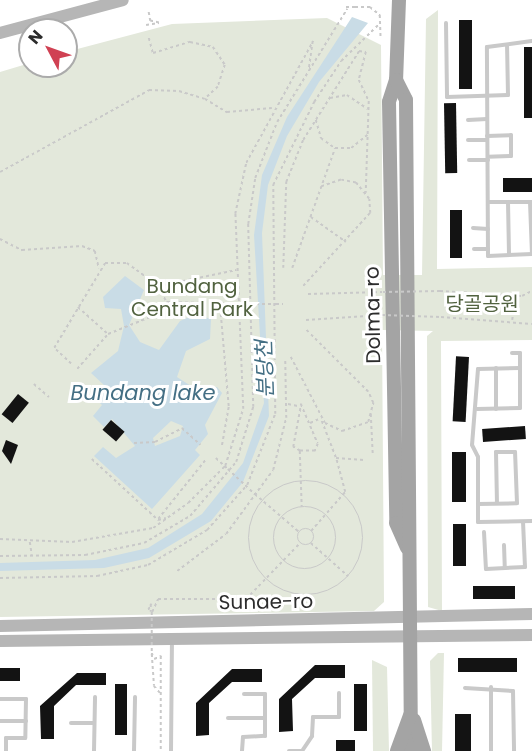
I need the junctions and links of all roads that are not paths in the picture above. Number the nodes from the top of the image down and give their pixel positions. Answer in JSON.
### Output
{"nodes":[{"id":1,"x":123,"y":0,"type":"edge"},
{"id":2,"x":399,"y":0,"type":"edge"},
{"id":3,"x":446,"y":23,"type":"dead end"},
{"id":4,"x":0,"y":33,"type":"edge"},
{"id":5,"x":532,"y":41,"type":"edge"},
{"id":6,"x":507,"y":45,"type":"junction"},
{"id":7,"x":487,"y":96,"type":"junction"},
{"id":8,"x":487,"y":119,"type":"junction"},
{"id":9,"x":468,"y":120,"type":"dead end"},
{"id":10,"x":488,"y":138,"type":"junction"},
{"id":11,"x":468,"y":140,"type":"dead end"},
{"id":12,"x":488,"y":158,"type":"junction"},
{"id":13,"x":469,"y":160,"type":"dead end"},
{"id":14,"x":488,"y":202,"type":"junction"},
{"id":15,"x":508,"y":202,"type":"junction"},
{"id":16,"x":531,"y":202,"type":"edge"},
{"id":17,"x":473,"y":228,"type":"dead end"},
{"id":18,"x":488,"y":229,"type":"junction"},
{"id":19,"x":474,"y":249,"type":"dead end"},
{"id":20,"x":488,"y":249,"type":"junction"},
{"id":21,"x":509,"y":255,"type":"junction"},
{"id":22,"x":512,"y":353,"type":"dead end"},
{"id":23,"x":496,"y":368,"type":"junction"},
{"id":24,"x":520,"y":368,"type":"junction"},
{"id":25,"x":477,"y":409,"type":"junction"},
{"id":26,"x":496,"y":409,"type":"junction"},
{"id":27,"x":497,"y":503,"type":"junction"},
{"id":28,"x":478,"y":504,"type":"junction"},
{"id":29,"x":532,"y":521,"type":"edge"},
{"id":30,"x":523,"y":522,"type":"junction"},
{"id":31,"x":484,"y":532,"type":"dead end"},
{"id":32,"x":504,"y":545,"type":"dead end"},
{"id":33,"x":504,"y":568,"type":"junction"},
{"id":34,"x":532,"y":614,"type":"edge"},
{"id":35,"x":411,"y":618,"type":"junction"},
{"id":36,"x":0,"y":626,"type":"edge"},
{"id":37,"x":532,"y":635,"type":"edge"},
{"id":38,"x":411,"y":637,"type":"junction"},
{"id":39,"x":172,"y":639,"type":"junction"},
{"id":40,"x":0,"y":641,"type":"edge"},
{"id":41,"x":490,"y":687,"type":"junction"},
{"id":42,"x":465,"y":688,"type":"dead end"},
{"id":43,"x":339,"y":693,"type":"dead end"},
{"id":44,"x":244,"y":694,"type":"dead end"},
{"id":45,"x":95,"y":697,"type":"dead end"},
{"id":46,"x":135,"y":697,"type":"dead end"},
{"id":47,"x":0,"y":699,"type":"edge"},
{"id":48,"x":411,"y":713,"type":"junction"},
{"id":49,"x":228,"y":718,"type":"dead end"},
{"id":50,"x":265,"y":718,"type":"junction"},
{"id":51,"x":0,"y":721,"type":"edge"},
{"id":52,"x":26,"y":721,"type":"junction"},
{"id":53,"x":71,"y":723,"type":"dead end"},
{"id":54,"x":94,"y":723,"type":"junction"},
{"id":55,"x":6,"y":751,"type":"edge"},
{"id":56,"x":94,"y":751,"type":"edge"},
{"id":57,"x":134,"y":751,"type":"edge"},
{"id":58,"x":171,"y":751,"type":"edge"},
{"id":59,"x":242,"y":751,"type":"edge"},
{"id":60,"x":289,"y":751,"type":"edge"},
{"id":61,"x":302,"y":751,"type":"edge"},
{"id":62,"x":397,"y":751,"type":"edge"},
{"id":63,"x":411,"y":751,"type":"edge"},
{"id":64,"x":424,"y":751,"type":"edge"},
{"id":65,"x":491,"y":751,"type":"edge"},
{"id":66,"x":514,"y":751,"type":"edge"}],
"edges":[{"from":1,"to":4,"type":"main road"},
{"from":2,"to":35,"type":"main road","name":"Dolma-ro"},
{"from":3,"to":7,"type":"lane"},
{"from":5,"to":6,"type":"lane"},
{"from":6,"to":7,"type":"lane"},
{"from":6,"to":7,"type":"lane"},
{"from":7,"to":8,"type":"lane"},
{"from":8,"to":9,"type":"lane"},
{"from":8,"to":10,"type":"lane"},
{"from":10,"to":11,"type":"lane"},
{"from":10,"to":12,"type":"lane"},
{"from":10,"to":12,"type":"lane"},
{"from":12,"to":13,"type":"lane"},
{"from":12,"to":14,"type":"lane"},
{"from":14,"to":15,"type":"lane"},
{"from":14,"to":18,"type":"lane"},
{"from":15,"to":16,"type":"lane"},
{"from":15,"to":21,"type":"lane"},
{"from":16,"to":21,"type":"lane"},
{"from":17,"to":18,"type":"lane"},
{"from":18,"to":20,"type":"lane"},
{"from":19,"to":20,"type":"lane"},
{"from":20,"to":21,"type":"lane"},
{"from":22,"to":24,"type":"lane"},
{"from":23,"to":24,"type":"lane"},
{"from":23,"to":25,"type":"lane"},
{"from":23,"to":26,"type":"lane"},
{"from":24,"to":26,"type":"lane"},
{"from":25,"to":26,"type":"lane"},
{"from":25,"to":28,"type":"lane"},
{"from":27,"to":27,"type":"lane"},
{"from":27,"to":28,"type":"lane"},
{"from":28,"to":30,"type":"lane"},
{"from":29,"to":30,"type":"lane"},
{"from":30,"to":33,"type":"lane"},
{"from":31,"to":33,"type":"lane"},
{"from":32,"to":33,"type":"lane"},
{"from":34,"to":35,"type":"main road","name":"Sunae-ro"},
{"from":35,"to":36,"type":"main road","name":"Sunae-ro"},
{"from":35,"to":38,"type":"main road","name":"Dolma-ro"},
{"from":37,"to":38,"type":"main road","name":"Sunae-ro"},
{"from":38,"to":39,"type":"main road","name":"Sunae-ro"},
{"from":38,"to":48,"type":"main road","name":"Dolma-ro"},
{"from":39,"to":40,"type":"main road","name":"Sunae-ro"},
{"from":39,"to":58,"type":"lane"},
{"from":41,"to":42,"type":"lane"},
{"from":41,"to":65,"type":"lane"},
{"from":41,"to":66,"type":"lane"},
{"from":43,"to":61,"type":"lane"},
{"from":44,"to":50,"type":"lane"},
{"from":45,"to":54,"type":"lane"},
{"from":46,"to":57,"type":"lane"},
{"from":47,"to":52,"type":"lane"},
{"from":48,"to":62,"type":"main road"},
{"from":48,"to":63,"type":"main road","name":"Dolma-ro"},
{"from":48,"to":64,"type":"main road"},
{"from":49,"to":50,"type":"lane"},
{"from":50,"to":59,"type":"lane"},
{"from":51,"to":52,"type":"lane"},
{"from":52,"to":55,"type":"lane"},
{"from":53,"to":54,"type":"lane"},
{"from":54,"to":56,"type":"lane"},
{"from":60,"to":61,"type":"lane"}]}
